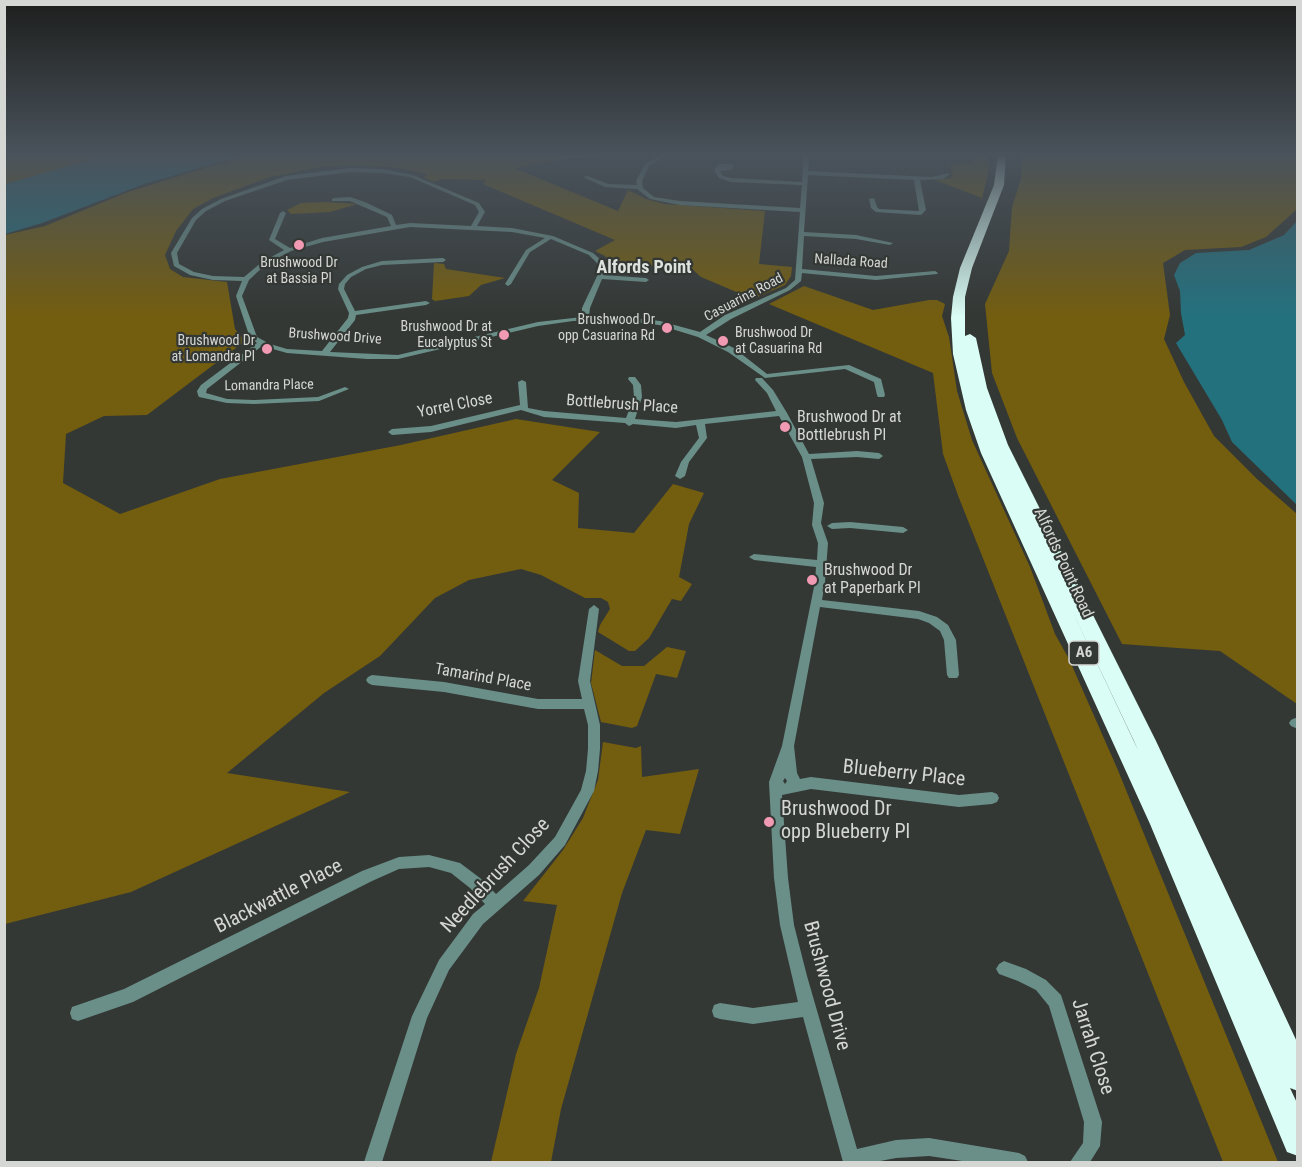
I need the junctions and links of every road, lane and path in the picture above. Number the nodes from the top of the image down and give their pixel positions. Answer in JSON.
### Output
{"nodes":[{"id":1,"x":208,"y":208,"type":"edge"},
{"id":2,"x":375,"y":208,"type":"edge"},
{"id":3,"x":480,"y":208,"type":"edge"},
{"id":4,"x":779,"y":208,"type":"edge"},
{"id":5,"x":875,"y":208,"type":"edge"},
{"id":6,"x":923,"y":208,"type":"edge"},
{"id":7,"x":990,"y":208,"type":"edge"},
{"id":8,"x":999,"y":208,"type":"edge"},
{"id":9,"x":804,"y":210,"type":"joint"},
{"id":10,"x":283,"y":213,"type":"dead end"},
{"id":11,"x":394,"y":226,"type":"junction"},
{"id":12,"x":473,"y":228,"type":"junction"},
{"id":13,"x":802,"y":234,"type":"junction"},
{"id":14,"x":551,"y":237,"type":"junction"},
{"id":15,"x":890,"y":243,"type":"dead end"},
{"id":16,"x":289,"y":250,"type":"junction"},
{"id":17,"x":443,"y":260,"type":"dead end"},
{"id":18,"x":800,"y":271,"type":"junction"},
{"id":19,"x":936,"y":273,"type":"dead end"},
{"id":20,"x":599,"y":277,"type":"junction"},
{"id":21,"x":246,"y":279,"type":"junction"},
{"id":22,"x":646,"y":280,"type":"dead end"},
{"id":23,"x":508,"y":284,"type":"dead end"},
{"id":24,"x":426,"y":303,"type":"dead end"},
{"id":25,"x":353,"y":313,"type":"junction"},
{"id":26,"x":585,"y":318,"type":"junction"},
{"id":27,"x":701,"y":335,"type":"junction"},
{"id":28,"x":261,"y":343,"type":"junction"},
{"id":29,"x":324,"y":354,"type":"junction"},
{"id":30,"x":764,"y":378,"type":"junction"},
{"id":31,"x":632,"y":379,"type":"dead end"},
{"id":32,"x":522,"y":382,"type":"dead end"},
{"id":33,"x":345,"y":389,"type":"dead end"},
{"id":34,"x":880,"y":395,"type":"dead end"},
{"id":35,"x":523,"y":408,"type":"junction"},
{"id":36,"x":783,"y":413,"type":"junction"},
{"id":37,"x":630,"y":423,"type":"junction"},
{"id":38,"x":700,"y":423,"type":"junction"},
{"id":39,"x":392,"y":432,"type":"dead end"},
{"id":40,"x":879,"y":456,"type":"dead end"},
{"id":41,"x":806,"y":457,"type":"junction"},
{"id":42,"x":680,"y":476,"type":"dead end"},
{"id":43,"x":819,"y":503,"type":"junction"},
{"id":44,"x":817,"y":523,"type":"junction"},
{"id":45,"x":830,"y":524,"type":"junction"},
{"id":46,"x":903,"y":530,"type":"dead end"},
{"id":47,"x":823,"y":543,"type":"junction"},
{"id":48,"x":754,"y":557,"type":"dead end"},
{"id":49,"x":822,"y":564,"type":"junction"},
{"id":50,"x":815,"y":603,"type":"junction"},
{"id":51,"x":594,"y":609,"type":"dead end"},
{"id":52,"x":953,"y":675,"type":"dead end"},
{"id":53,"x":372,"y":680,"type":"dead end"},
{"id":54,"x":588,"y":704,"type":"junction"},
{"id":55,"x":788,"y":746,"type":"junction"},
{"id":56,"x":776,"y":779,"type":"junction"},
{"id":57,"x":792,"y":782,"type":"junction"},
{"id":58,"x":992,"y":798,"type":"dead end"},
{"id":59,"x":779,"y":817,"type":"junction"},
{"id":60,"x":494,"y":903,"type":"junction"},
{"id":61,"x":1004,"y":969,"type":"dead end"},
{"id":62,"x":808,"y":1008,"type":"junction"},
{"id":63,"x":720,"y":1011,"type":"dead end"},
{"id":64,"x":78,"y":1013,"type":"dead end"},
{"id":65,"x":1298,"y":1077,"type":"edge"},
{"id":66,"x":1298,"y":1141,"type":"edge"},
{"id":67,"x":852,"y":1161,"type":"edge"},
{"id":68,"x":373,"y":1162,"type":"edge"},
{"id":69,"x":1019,"y":1162,"type":"edge"},
{"id":70,"x":1079,"y":1162,"type":"edge"}],
"edges":[{"from":1,"to":21,"type":"street"},
{"from":2,"to":11,"type":"street"},
{"from":3,"to":12,"type":"street"},
{"from":4,"to":9,"type":"street"},
{"from":5,"to":6,"type":"street"},
{"from":7,"to":66,"type":"highway","name":"Alfords Point Road","number":"A6"},
{"from":8,"to":65,"type":"highway","name":"Alfords Point Road","number":"A6"},
{"from":9,"to":13,"type":"street","name":"Casuarina Road"},
{"from":10,"to":16,"type":"street"},
{"from":11,"to":12,"type":"street"},
{"from":11,"to":16,"type":"street"},
{"from":12,"to":14,"type":"street"},
{"from":13,"to":15,"type":"street"},
{"from":13,"to":18,"type":"street","name":"Casuarina Road"},
{"from":14,"to":20,"type":"street"},
{"from":14,"to":23,"type":"street"},
{"from":16,"to":21,"type":"street"},
{"from":17,"to":25,"type":"street"},
{"from":18,"to":19,"type":"street","name":"Nallada Road"},
{"from":18,"to":27,"type":"street","name":"Casuarina Road"},
{"from":20,"to":22,"type":"street"},
{"from":20,"to":26,"type":"street"},
{"from":21,"to":28,"type":"street"},
{"from":24,"to":25,"type":"street"},
{"from":25,"to":29,"type":"street"},
{"from":26,"to":27,"type":"street","name":"Brushwood Drive"},
{"from":26,"to":29,"type":"street","name":"Brushwood Drive"},
{"from":27,"to":30,"type":"street","name":"Brushwood Drive"},
{"from":28,"to":29,"type":"street","name":"Brushwood Drive"},
{"from":28,"to":33,"type":"street","name":"Lomandra Place"},
{"from":30,"to":34,"type":"street"},
{"from":30,"to":36,"type":"street","name":"Brushwood Drive"},
{"from":31,"to":37,"type":"street"},
{"from":32,"to":35,"type":"street"},
{"from":35,"to":37,"type":"street","name":"Bottlebrush Place"},
{"from":35,"to":39,"type":"street","name":"Yorrel Close"},
{"from":36,"to":38,"type":"street","name":"Bottlebrush Place"},
{"from":36,"to":41,"type":"street","name":"Brushwood Drive"},
{"from":37,"to":38,"type":"street","name":"Bottlebrush Place"},
{"from":38,"to":42,"type":"street"},
{"from":40,"to":41,"type":"street"},
{"from":41,"to":43,"type":"street","name":"Brushwood Drive"},
{"from":43,"to":44,"type":"street","name":"Brushwood Drive"},
{"from":43,"to":45,"type":"street","name":"Brushwood Drive"},
{"from":44,"to":45,"type":"street"},
{"from":44,"to":47,"type":"street","name":"Brushwood Drive"},
{"from":45,"to":46,"type":"street"},
{"from":45,"to":47,"type":"street","name":"Brushwood Drive"},
{"from":47,"to":49,"type":"street","name":"Brushwood Drive"},
{"from":48,"to":49,"type":"street"},
{"from":49,"to":50,"type":"street","name":"Brushwood Drive"},
{"from":50,"to":52,"type":"street"},
{"from":50,"to":55,"type":"street","name":"Brushwood Drive"},
{"from":51,"to":54,"type":"street","name":"Needlebrush Close"},
{"from":53,"to":54,"type":"street","name":"Tamarind Place"},
{"from":54,"to":60,"type":"street","name":"Needlebrush Close"},
{"from":55,"to":56,"type":"street","name":"Brushwood Drive"},
{"from":55,"to":57,"type":"street","name":"Brushwood Drive"},
{"from":56,"to":57,"type":"street"},
{"from":56,"to":59,"type":"street","name":"Brushwood Drive"},
{"from":57,"to":58,"type":"street","name":"Blueberry Place"},
{"from":57,"to":59,"type":"street","name":"Brushwood Drive"},
{"from":59,"to":62,"type":"street","name":"Brushwood Drive"},
{"from":60,"to":64,"type":"street","name":"Blackwattle Place"},
{"from":60,"to":68,"type":"street","name":"Needlebrush Close"},
{"from":61,"to":70,"type":"street","name":"Jarrah Close"},
{"from":62,"to":63,"type":"street"},
{"from":62,"to":67,"type":"street","name":"Brushwood Drive"},
{"from":67,"to":69,"type":"street"}]}
